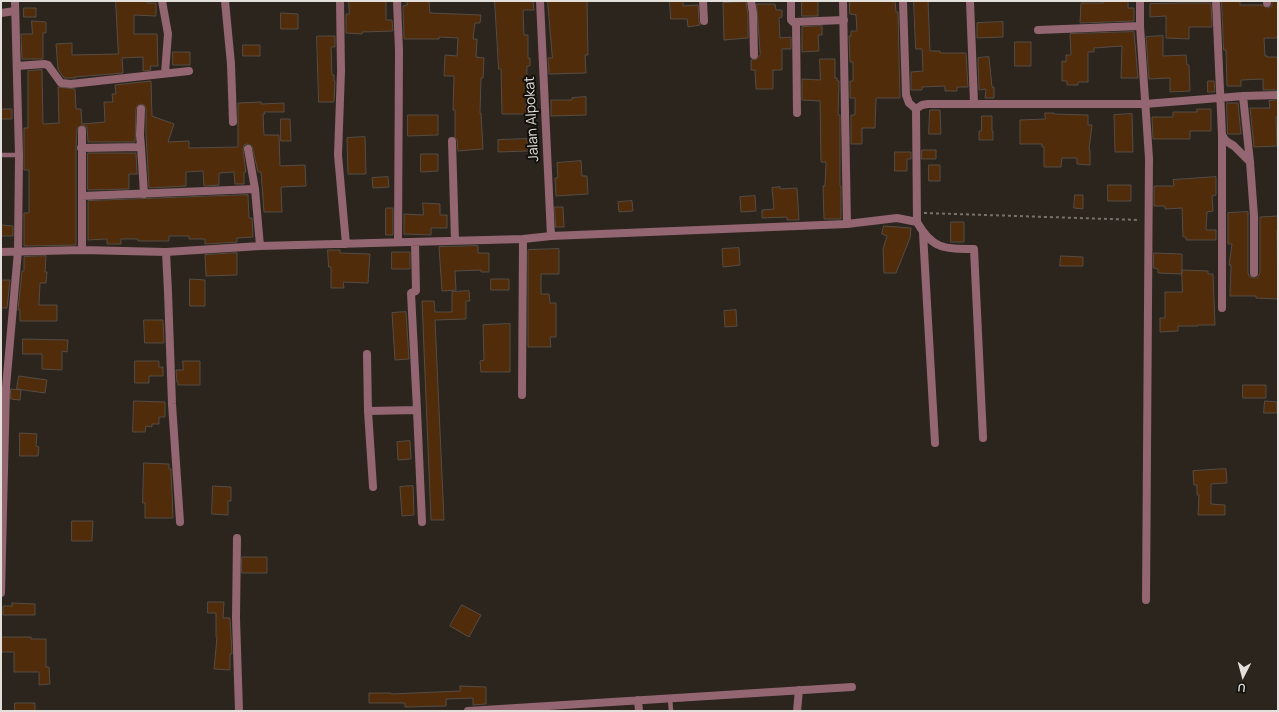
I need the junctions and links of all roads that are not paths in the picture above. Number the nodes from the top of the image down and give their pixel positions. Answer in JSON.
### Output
{"nodes":[{"id":1,"x":15,"y":1,"type":"edge"},
{"id":2,"x":162,"y":1,"type":"edge"},
{"id":3,"x":225,"y":1,"type":"edge"},
{"id":4,"x":340,"y":1,"type":"edge"},
{"id":5,"x":397,"y":1,"type":"edge"},
{"id":6,"x":540,"y":1,"type":"edge"},
{"id":7,"x":703,"y":1,"type":"edge"},
{"id":8,"x":751,"y":1,"type":"edge"},
{"id":9,"x":791,"y":1,"type":"edge"},
{"id":10,"x":843,"y":1,"type":"edge"},
{"id":11,"x":903,"y":1,"type":"edge"},
{"id":12,"x":970,"y":1,"type":"edge"},
{"id":13,"x":1140,"y":1,"type":"edge"},
{"id":14,"x":1216,"y":1,"type":"edge"},
{"id":15,"x":15,"y":11,"type":"junction"},
{"id":16,"x":1,"y":12,"type":"edge"},
{"id":17,"x":844,"y":20,"type":"junction"},
{"id":18,"x":704,"y":21,"type":"dead end"},
{"id":19,"x":796,"y":22,"type":"junction"},
{"id":20,"x":1140,"y":26,"type":"junction"},
{"id":21,"x":1038,"y":30,"type":"dead end"},
{"id":22,"x":754,"y":55,"type":"dead end"},
{"id":23,"x":17,"y":66,"type":"junction"},
{"id":24,"x":189,"y":71,"type":"dead end"},
{"id":25,"x":165,"y":73,"type":"junction"},
{"id":26,"x":1278,"y":95,"type":"edge"},
{"id":27,"x":1243,"y":96,"type":"junction"},
{"id":28,"x":1221,"y":98,"type":"junction"},
{"id":29,"x":974,"y":104,"type":"junction"},
{"id":30,"x":1145,"y":104,"type":"junction"},
{"id":31,"x":916,"y":108,"type":"junction"},
{"id":32,"x":141,"y":109,"type":"dead end"},
{"id":33,"x":797,"y":113,"type":"dead end"},
{"id":34,"x":233,"y":122,"type":"dead end"},
{"id":35,"x":82,"y":130,"type":"dead end"},
{"id":36,"x":1222,"y":135,"type":"junction"},
{"id":37,"x":452,"y":141,"type":"dead end"},
{"id":38,"x":141,"y":146,"type":"junction"},
{"id":39,"x":81,"y":148,"type":"junction"},
{"id":40,"x":248,"y":149,"type":"dead end"},
{"id":41,"x":19,"y":154,"type":"junction"},
{"id":42,"x":1,"y":155,"type":"edge"},
{"id":43,"x":1250,"y":162,"type":"junction"},
{"id":44,"x":255,"y":189,"type":"junction"},
{"id":45,"x":144,"y":194,"type":"junction"},
{"id":46,"x":82,"y":196,"type":"junction"},
{"id":47,"x":917,"y":222,"type":"junction"},
{"id":48,"x":846,"y":224,"type":"junction"},
{"id":49,"x":923,"y":233,"type":"junction"},
{"id":50,"x":551,"y":236,"type":"junction"},
{"id":51,"x":523,"y":239,"type":"junction"},
{"id":52,"x":455,"y":241,"type":"junction"},
{"id":53,"x":398,"y":242,"type":"junction"},
{"id":54,"x":415,"y":242,"type":"junction"},
{"id":55,"x":346,"y":244,"type":"junction"},
{"id":56,"x":260,"y":246,"type":"junction"},
{"id":57,"x":82,"y":250,"type":"junction"},
{"id":58,"x":18,"y":251,"type":"junction"},
{"id":59,"x":1,"y":252,"type":"edge"},
{"id":60,"x":166,"y":252,"type":"junction"},
{"id":61,"x":1254,"y":273,"type":"dead end"},
{"id":62,"x":1222,"y":308,"type":"dead end"},
{"id":63,"x":368,"y":354,"type":"dead end"},
{"id":64,"x":3,"y":387,"type":"edge"},
{"id":65,"x":522,"y":395,"type":"dead end"},
{"id":66,"x":416,"y":410,"type":"junction"},
{"id":67,"x":368,"y":411,"type":"junction"},
{"id":68,"x":983,"y":438,"type":"dead end"},
{"id":69,"x":934,"y":443,"type":"dead end"},
{"id":70,"x":372,"y":487,"type":"dead end"},
{"id":71,"x":180,"y":522,"type":"dead end"},
{"id":72,"x":422,"y":522,"type":"dead end"},
{"id":73,"x":237,"y":538,"type":"dead end"},
{"id":74,"x":1,"y":593,"type":"edge"},
{"id":75,"x":1146,"y":600,"type":"dead end"},
{"id":76,"x":852,"y":687,"type":"dead end"},
{"id":77,"x":798,"y":690,"type":"junction"},
{"id":78,"x":670,"y":698,"type":"junction"},
{"id":79,"x":638,"y":700,"type":"junction"},
{"id":80,"x":486,"y":710,"type":"edge"},
{"id":81,"x":239,"y":711,"type":"edge"},
{"id":82,"x":468,"y":711,"type":"edge"},
{"id":83,"x":639,"y":711,"type":"edge"},
{"id":84,"x":671,"y":711,"type":"edge"},
{"id":85,"x":797,"y":711,"type":"edge"}],
"edges":[{"from":1,"to":15,"type":"street"},
{"from":2,"to":25,"type":"street"},
{"from":3,"to":34,"type":"street"},
{"from":4,"to":55,"type":"street"},
{"from":5,"to":53,"type":"street"},
{"from":6,"to":50,"type":"street","name":"Jalan Alpokat"},
{"from":7,"to":18,"type":"street"},
{"from":8,"to":22,"type":"street"},
{"from":9,"to":19,"type":"street"},
{"from":10,"to":17,"type":"street"},
{"from":11,"to":31,"type":"street"},
{"from":12,"to":29,"type":"street"},
{"from":13,"to":20,"type":"street"},
{"from":14,"to":28,"type":"street"},
{"from":15,"to":16,"type":"street"},
{"from":15,"to":23,"type":"street"},
{"from":17,"to":19,"type":"street"},
{"from":17,"to":48,"type":"street"},
{"from":19,"to":33,"type":"street"},
{"from":20,"to":21,"type":"street"},
{"from":20,"to":30,"type":"street"},
{"from":23,"to":25,"type":"street"},
{"from":23,"to":41,"type":"street"},
{"from":24,"to":25,"type":"street"},
{"from":26,"to":27,"type":"street"},
{"from":27,"to":28,"type":"street"},
{"from":27,"to":43,"type":"street"},
{"from":28,"to":30,"type":"street"},
{"from":28,"to":36,"type":"street"},
{"from":29,"to":30,"type":"street"},
{"from":29,"to":31,"type":"street"},
{"from":30,"to":75,"type":"street"},
{"from":31,"to":47,"type":"street"},
{"from":32,"to":38,"type":"street"},
{"from":35,"to":39,"type":"street"},
{"from":36,"to":43,"type":"street"},
{"from":36,"to":62,"type":"street"},
{"from":37,"to":52,"type":"street"},
{"from":38,"to":39,"type":"street"},
{"from":38,"to":45,"type":"street"},
{"from":39,"to":46,"type":"street"},
{"from":40,"to":44,"type":"street"},
{"from":41,"to":42,"type":"lane"},
{"from":41,"to":58,"type":"street"},
{"from":43,"to":61,"type":"street"},
{"from":44,"to":45,"type":"street"},
{"from":44,"to":56,"type":"street"},
{"from":45,"to":46,"type":"street"},
{"from":46,"to":57,"type":"street"},
{"from":47,"to":48,"type":"street"},
{"from":47,"to":49,"type":"street"},
{"from":48,"to":50,"type":"street"},
{"from":49,"to":68,"type":"street"},
{"from":49,"to":69,"type":"street"},
{"from":50,"to":51,"type":"street"},
{"from":51,"to":52,"type":"street"},
{"from":51,"to":65,"type":"street"},
{"from":52,"to":54,"type":"street"},
{"from":53,"to":54,"type":"street"},
{"from":53,"to":55,"type":"street"},
{"from":54,"to":66,"type":"street"},
{"from":55,"to":56,"type":"street"},
{"from":56,"to":60,"type":"street"},
{"from":57,"to":58,"type":"street"},
{"from":57,"to":60,"type":"street"},
{"from":58,"to":59,"type":"street"},
{"from":58,"to":64,"type":"street"},
{"from":60,"to":71,"type":"street"},
{"from":63,"to":67,"type":"street"},
{"from":64,"to":74,"type":"street"},
{"from":66,"to":67,"type":"street"},
{"from":66,"to":72,"type":"street"},
{"from":67,"to":70,"type":"street"},
{"from":73,"to":81,"type":"street"},
{"from":76,"to":77,"type":"street"},
{"from":77,"to":78,"type":"street"},
{"from":77,"to":85,"type":"street"},
{"from":78,"to":79,"type":"street"},
{"from":78,"to":84,"type":"lane"},
{"from":79,"to":80,"type":"street"},
{"from":79,"to":83,"type":"street"},
{"from":80,"to":82,"type":"street"}]}
